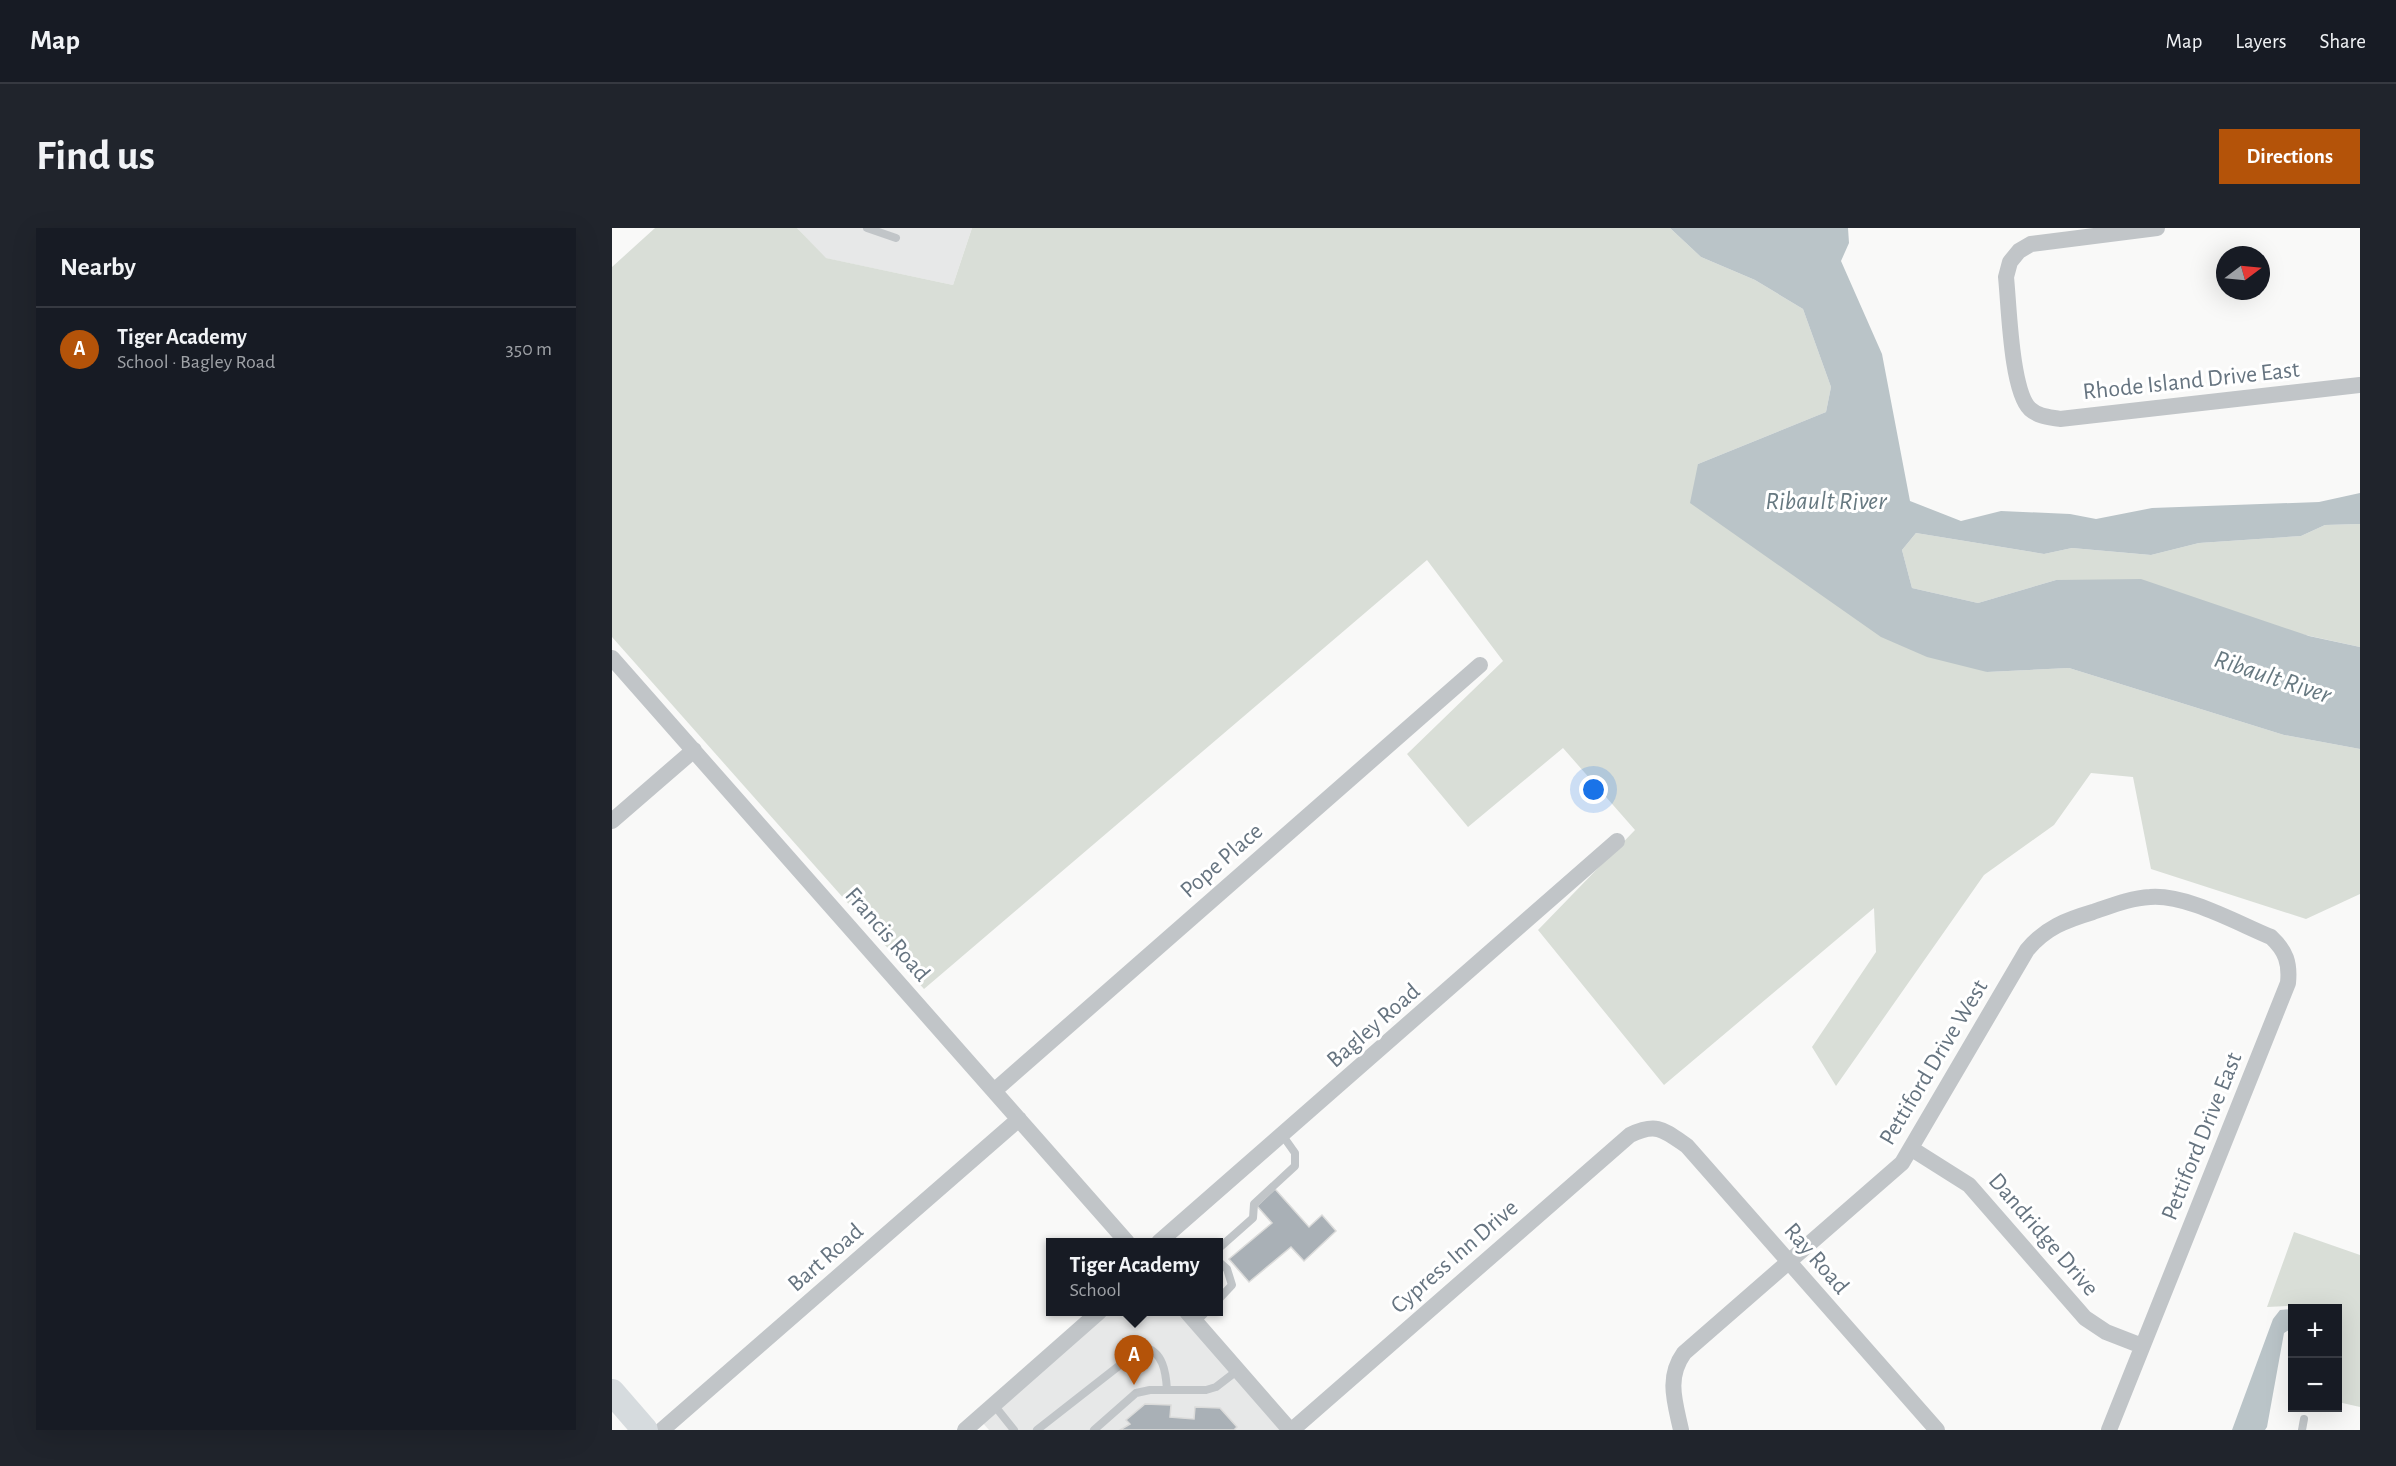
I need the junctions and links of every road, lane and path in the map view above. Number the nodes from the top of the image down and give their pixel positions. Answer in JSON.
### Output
{"nodes":[{"id":1,"x":867,"y":228,"type":"edge"},
{"id":2,"x":2157,"y":228,"type":"edge"},
{"id":3,"x":896,"y":238,"type":"dead end"},
{"id":4,"x":2360,"y":385,"type":"edge"},
{"id":5,"x":612,"y":658,"type":"edge"},
{"id":6,"x":1479,"y":665,"type":"dead end"},
{"id":7,"x":694,"y":750,"type":"junction"},
{"id":8,"x":612,"y":821,"type":"edge"},
{"id":9,"x":1617,"y":841,"type":"dead end"},
{"id":10,"x":2196,"y":906,"type":"joint"},
{"id":11,"x":994,"y":1091,"type":"junction"},
{"id":12,"x":1019,"y":1119,"type":"junction"},
{"id":13,"x":1653,"y":1127,"type":"joint"},
{"id":14,"x":1283,"y":1136,"type":"junction"},
{"id":15,"x":1912,"y":1149,"type":"junction"},
{"id":16,"x":1123,"y":1238,"type":"edge"},
{"id":17,"x":1164,"y":1238,"type":"edge"},
{"id":18,"x":1223,"y":1244,"type":"edge"},
{"id":19,"x":1788,"y":1262,"type":"junction"},
{"id":20,"x":1223,"y":1265,"type":"edge"},
{"id":21,"x":1223,"y":1295,"type":"edge"},
{"id":22,"x":1093,"y":1316,"type":"edge"},
{"id":23,"x":1197,"y":1316,"type":"edge"},
{"id":24,"x":2142,"y":1347,"type":"junction"},
{"id":25,"x":1238,"y":1370,"type":"junction"},
{"id":26,"x":1167,"y":1390,"type":"junction"},
{"id":27,"x":612,"y":1392,"type":"edge"},
{"id":28,"x":993,"y":1405,"type":"junction"},
{"id":29,"x":2304,"y":1419,"type":"dead end"},
{"id":30,"x":645,"y":1430,"type":"edge"},
{"id":31,"x":662,"y":1430,"type":"edge"},
{"id":32,"x":965,"y":1430,"type":"edge"},
{"id":33,"x":1014,"y":1430,"type":"edge"},
{"id":34,"x":1037,"y":1430,"type":"edge"},
{"id":35,"x":1094,"y":1430,"type":"edge"},
{"id":36,"x":1291,"y":1430,"type":"edge"},
{"id":37,"x":1680,"y":1430,"type":"edge"},
{"id":38,"x":1937,"y":1430,"type":"edge"},
{"id":39,"x":2109,"y":1430,"type":"edge"},
{"id":40,"x":2302,"y":1430,"type":"edge"}],
"edges":[{"from":1,"to":3,"type":"lane"},
{"from":2,"to":4,"type":"street","name":"Rhode Island Drive East"},
{"from":5,"to":7,"type":"street","name":"Francis Road"},
{"from":6,"to":11,"type":"street","name":"Pope Place"},
{"from":7,"to":8,"type":"street"},
{"from":7,"to":11,"type":"street","name":"Francis Road"},
{"from":9,"to":14,"type":"street","name":"Bagley Road"},
{"from":10,"to":15,"type":"street","name":"Pettiford Drive West"},
{"from":10,"to":24,"type":"street","name":"Pettiford Drive East"},
{"from":11,"to":12,"type":"street","name":"Francis Road"},
{"from":12,"to":16,"type":"street","name":"Francis Road"},
{"from":12,"to":31,"type":"street","name":"Bart Road"},
{"from":13,"to":19,"type":"street","name":"Ray Road"},
{"from":13,"to":36,"type":"street","name":"Cypress Inn Drive"},
{"from":14,"to":17,"type":"street","name":"Bagley Road"},
{"from":14,"to":18,"type":"lane"},
{"from":15,"to":19,"type":"street","name":"Pettiford Drive West"},
{"from":15,"to":24,"type":"street","name":"Dandridge Drive"},
{"from":19,"to":37,"type":"street","name":"Pettiford Drive West"},
{"from":19,"to":38,"type":"street","name":"Ray Road"},
{"from":20,"to":21,"type":"lane"},
{"from":22,"to":28,"type":"street"},
{"from":23,"to":25,"type":"street"},
{"from":24,"to":39,"type":"street","name":"Pettiford Drive East"},
{"from":25,"to":26,"type":"lane"},
{"from":25,"to":36,"type":"street"},
{"from":26,"to":34,"type":"lane"},
{"from":26,"to":35,"type":"lane"},
{"from":27,"to":30,"type":"main road"},
{"from":28,"to":32,"type":"street"},
{"from":28,"to":33,"type":"lane"},
{"from":29,"to":40,"type":"lane"}]}
